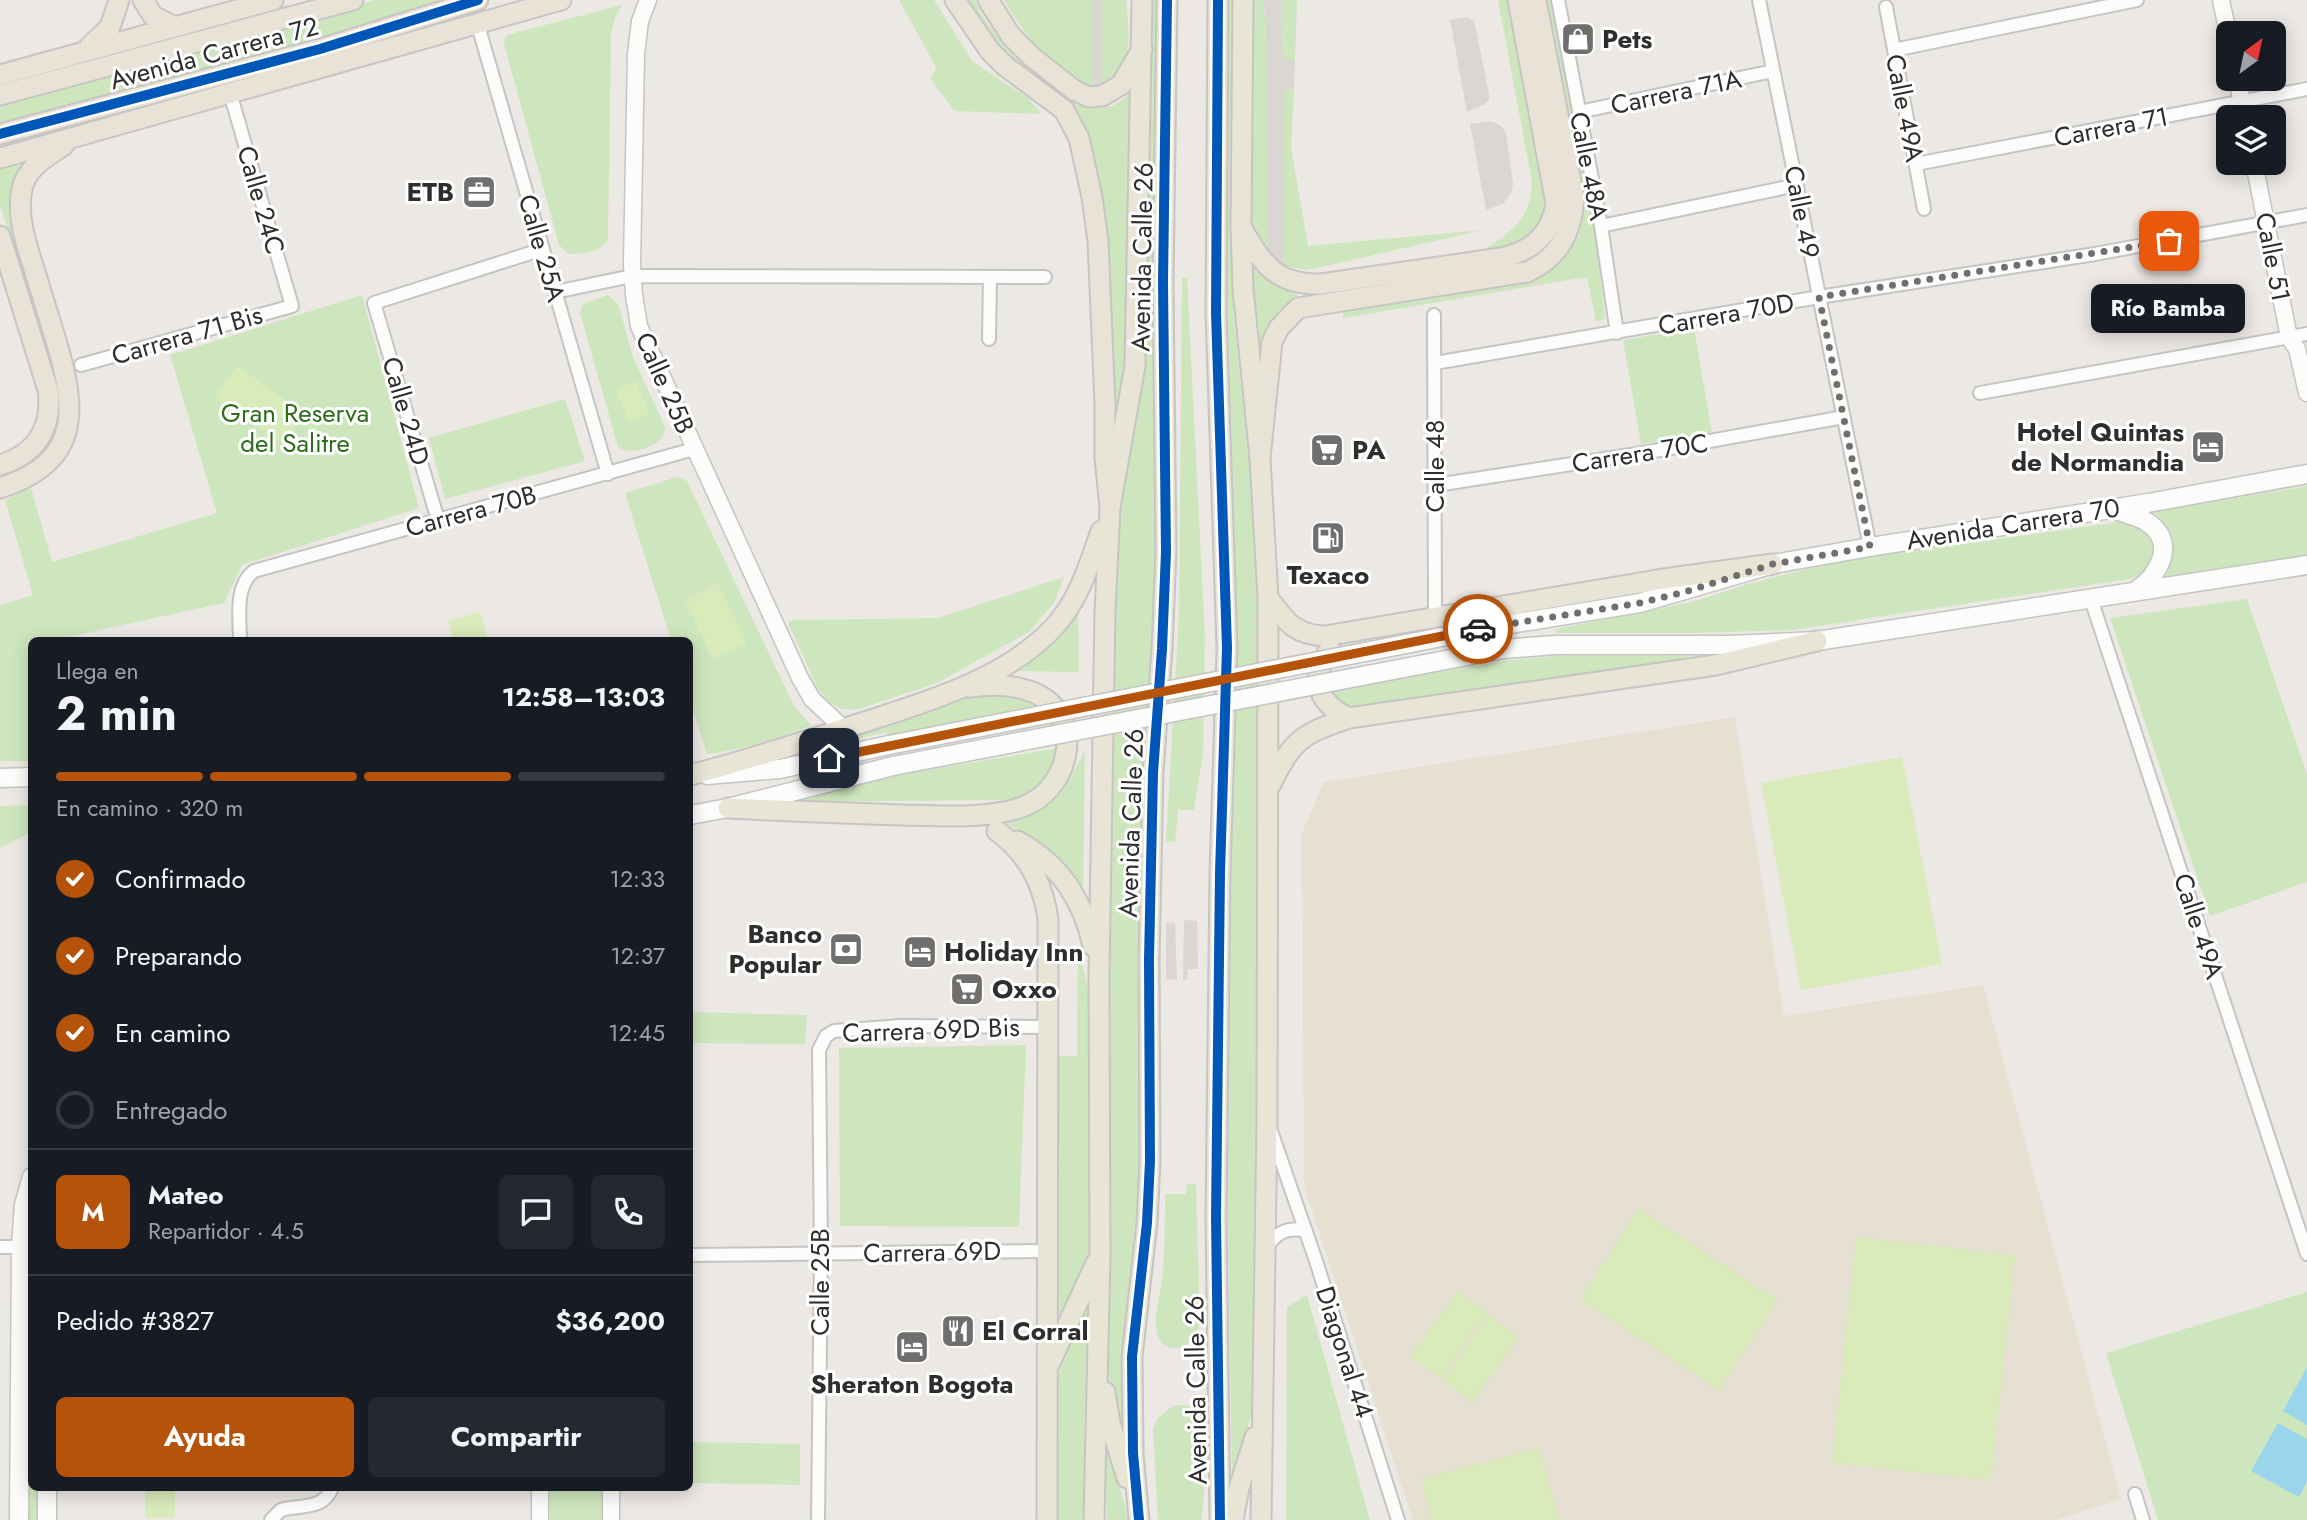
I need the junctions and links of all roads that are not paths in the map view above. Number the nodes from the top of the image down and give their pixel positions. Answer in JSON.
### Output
{"nodes":[{"id":1,"x":119,"y":0,"type":"edge"},
{"id":2,"x":143,"y":0,"type":"edge"},
{"id":3,"x":273,"y":0,"type":"edge"},
{"id":4,"x":353,"y":0,"type":"edge"},
{"id":5,"x":478,"y":0,"type":"edge"},
{"id":6,"x":561,"y":0,"type":"edge"},
{"id":7,"x":649,"y":0,"type":"edge"},
{"id":8,"x":955,"y":0,"type":"edge"},
{"id":9,"x":988,"y":0,"type":"edge"},
{"id":10,"x":1142,"y":0,"type":"edge"},
{"id":11,"x":1167,"y":0,"type":"edge"},
{"id":12,"x":1218,"y":0,"type":"edge"},
{"id":13,"x":1243,"y":0,"type":"edge"},
{"id":14,"x":1518,"y":0,"type":"edge"},
{"id":15,"x":1536,"y":0,"type":"edge"},
{"id":16,"x":1558,"y":0,"type":"edge"},
{"id":17,"x":1759,"y":0,"type":"edge"},
{"id":18,"x":2137,"y":0,"type":"edge"},
{"id":19,"x":2221,"y":0,"type":"edge"},
{"id":20,"x":2231,"y":0,"type":"edge"},
{"id":21,"x":1886,"y":7,"type":"dead end"},
{"id":22,"x":2225,"y":21,"type":"edge"},
{"id":23,"x":2235,"y":21,"type":"edge"},
{"id":24,"x":477,"y":22,"type":"junction"},
{"id":25,"x":175,"y":27,"type":"junction"},
{"id":26,"x":320,"y":49,"type":"junction"},
{"id":27,"x":1142,"y":49,"type":"junction"},
{"id":28,"x":1894,"y":50,"type":"junction"},
{"id":29,"x":84,"y":51,"type":"junction"},
{"id":30,"x":355,"y":59,"type":"junction"},
{"id":31,"x":1773,"y":71,"type":"junction"},
{"id":32,"x":0,"y":75,"type":"edge"},
{"id":33,"x":2307,"y":89,"type":"edge"},
{"id":34,"x":230,"y":93,"type":"junction"},
{"id":35,"x":0,"y":95,"type":"edge"},
{"id":36,"x":2250,"y":105,"type":"edge"},
{"id":37,"x":2216,"y":111,"type":"edge"},
{"id":38,"x":1579,"y":112,"type":"junction"},
{"id":39,"x":0,"y":134,"type":"edge"},
{"id":40,"x":79,"y":134,"type":"junction"},
{"id":41,"x":0,"y":158,"type":"edge"},
{"id":42,"x":1916,"y":164,"type":"junction"},
{"id":43,"x":2257,"y":175,"type":"edge"},
{"id":44,"x":2265,"y":175,"type":"edge"},
{"id":45,"x":1797,"y":185,"type":"junction"},
{"id":46,"x":1924,"y":209,"type":"dead end"},
{"id":47,"x":2307,"y":215,"type":"edge"},
{"id":48,"x":2271,"y":223,"type":"junction"},
{"id":49,"x":1601,"y":226,"type":"junction"},
{"id":50,"x":1241,"y":227,"type":"junction"},
{"id":51,"x":0,"y":236,"type":"edge"},
{"id":52,"x":542,"y":249,"type":"junction"},
{"id":53,"x":31,"y":260,"type":"junction"},
{"id":54,"x":10,"y":267,"type":"junction"},
{"id":55,"x":632,"y":276,"type":"junction"},
{"id":56,"x":989,"y":277,"type":"junction"},
{"id":57,"x":1045,"y":277,"type":"dead end"},
{"id":58,"x":555,"y":292,"type":"junction"},
{"id":59,"x":1819,"y":297,"type":"junction"},
{"id":60,"x":292,"y":306,"type":"joint"},
{"id":61,"x":1434,"y":315,"type":"dead end"},
{"id":62,"x":1617,"y":333,"type":"junction"},
{"id":63,"x":989,"y":339,"type":"dead end"},
{"id":64,"x":2298,"y":339,"type":"edge"},
{"id":65,"x":1434,"y":363,"type":"junction"},
{"id":66,"x":81,"y":365,"type":"dead end"},
{"id":67,"x":1980,"y":393,"type":"dead end"},
{"id":68,"x":2307,"y":393,"type":"edge"},
{"id":69,"x":1844,"y":417,"type":"junction"},
{"id":70,"x":694,"y":449,"type":"junction"},
{"id":71,"x":1260,"y":458,"type":"junction"},
{"id":72,"x":0,"y":466,"type":"edge"},
{"id":73,"x":608,"y":474,"type":"junction"},
{"id":74,"x":2307,"y":474,"type":"edge"},
{"id":75,"x":1436,"y":485,"type":"junction"},
{"id":76,"x":0,"y":488,"type":"edge"},
{"id":77,"x":1110,"y":507,"type":"junction"},
{"id":78,"x":2110,"y":509,"type":"junction"},
{"id":79,"x":438,"y":520,"type":"junction"},
{"id":80,"x":1870,"y":547,"type":"junction"},
{"id":81,"x":1773,"y":564,"type":"junction"},
{"id":82,"x":2307,"y":565,"type":"edge"},
{"id":83,"x":2133,"y":593,"type":"junction"},
{"id":84,"x":1268,"y":598,"type":"junction"},
{"id":85,"x":2091,"y":599,"type":"junction"},
{"id":86,"x":1435,"y":617,"type":"junction"},
{"id":87,"x":1350,"y":632,"type":"junction"},
{"id":88,"x":240,"y":637,"type":"edge"},
{"id":89,"x":1817,"y":640,"type":"junction"},
{"id":90,"x":961,"y":688,"type":"junction"},
{"id":91,"x":1349,"y":718,"type":"junction"},
{"id":92,"x":844,"y":729,"type":"junction"},
{"id":93,"x":693,"y":774,"type":"edge"},
{"id":94,"x":693,"y":775,"type":"edge"},
{"id":95,"x":28,"y":777,"type":"edge"},
{"id":96,"x":0,"y":778,"type":"edge"},
{"id":97,"x":1269,"y":788,"type":"junction"},
{"id":98,"x":728,"y":808,"type":"junction"},
{"id":99,"x":693,"y":814,"type":"edge"},
{"id":100,"x":955,"y":816,"type":"junction"},
{"id":101,"x":997,"y":831,"type":"junction"},
{"id":102,"x":1100,"y":974,"type":"junction"},
{"id":103,"x":1047,"y":1027,"type":"junction"},
{"id":104,"x":821,"y":1044,"type":"joint"},
{"id":105,"x":1267,"y":1121,"type":"junction"},
{"id":106,"x":28,"y":1191,"type":"edge"},
{"id":107,"x":1306,"y":1230,"type":"junction"},
{"id":108,"x":0,"y":1247,"type":"edge"},
{"id":109,"x":21,"y":1247,"type":"junction"},
{"id":110,"x":1265,"y":1249,"type":"junction"},
{"id":111,"x":1048,"y":1251,"type":"junction"},
{"id":112,"x":821,"y":1253,"type":"junction"},
{"id":113,"x":2307,"y":1254,"type":"edge"},
{"id":114,"x":693,"y":1255,"type":"edge"},
{"id":115,"x":1100,"y":1256,"type":"junction"},
{"id":116,"x":1097,"y":1342,"type":"junction"},
{"id":117,"x":1047,"y":1371,"type":"junction"},
{"id":118,"x":1262,"y":1416,"type":"junction"},
{"id":119,"x":47,"y":1491,"type":"edge"},
{"id":120,"x":330,"y":1491,"type":"edge"},
{"id":121,"x":540,"y":1491,"type":"edge"},
{"id":122,"x":611,"y":1491,"type":"edge"},
{"id":123,"x":2135,"y":1494,"type":"dead end"},
{"id":124,"x":273,"y":1517,"type":"edge"},
{"id":125,"x":19,"y":1520,"type":"edge"},
{"id":126,"x":47,"y":1520,"type":"edge"},
{"id":127,"x":540,"y":1520,"type":"edge"},
{"id":128,"x":611,"y":1520,"type":"edge"},
{"id":129,"x":818,"y":1520,"type":"edge"},
{"id":130,"x":1047,"y":1520,"type":"edge"},
{"id":131,"x":1094,"y":1520,"type":"edge"},
{"id":132,"x":1139,"y":1520,"type":"edge"},
{"id":133,"x":1220,"y":1520,"type":"edge"},
{"id":134,"x":1233,"y":1520,"type":"edge"},
{"id":135,"x":1261,"y":1520,"type":"edge"},
{"id":136,"x":1398,"y":1520,"type":"edge"},
{"id":137,"x":2143,"y":1520,"type":"edge"}],
"edges":[{"from":1,"to":29,"type":"highway"},
{"from":2,"to":25,"type":"highway"},
{"from":3,"to":25,"type":"highway","name":"Avenida Carrera 72"},
{"from":4,"to":35,"type":"highway","name":"Avenida Carrera 72"},
{"from":5,"to":26,"type":"highway","name":"Avenida Carrera 72"},
{"from":6,"to":24,"type":"highway","name":"Avenida Carrera 72"},
{"from":7,"to":55,"type":"street","name":"Calle 25B"},
{"from":8,"to":77,"type":"highway"},
{"from":9,"to":27,"type":"highway"},
{"from":10,"to":27,"type":"main road","name":"Avenida Calle 26"},
{"from":11,"to":132,"type":"main road","name":"Avenida Calle 26"},
{"from":12,"to":133,"type":"main road","name":"Avenida Calle 26"},
{"from":13,"to":50,"type":"main road"},
{"from":14,"to":50,"type":"highway"},
{"from":15,"to":71,"type":"highway"},
{"from":16,"to":38,"type":"street","name":"Calle 48A"},
{"from":17,"to":31,"type":"street","name":"Calle 49"},
{"from":18,"to":28,"type":"street"},
{"from":19,"to":22,"type":"street"},
{"from":20,"to":23,"type":"street"},
{"from":21,"to":28,"type":"street","name":"Calle 49A"},
{"from":24,"to":30,"type":"highway","name":"Avenida Carrera 72"},
{"from":24,"to":52,"type":"street","name":"Calle 25A"},
{"from":25,"to":29,"type":"highway","name":"Avenida Carrera 72"},
{"from":26,"to":30,"type":"highway"},
{"from":26,"to":39,"type":"highway","name":"Avenida Carrera 72"},
{"from":27,"to":77,"type":"main road","name":"Avenida Calle 26"},
{"from":28,"to":42,"type":"street","name":"Calle 49A"},
{"from":29,"to":32,"type":"highway","name":"Avenida Carrera 72"},
{"from":30,"to":34,"type":"highway","name":"Avenida Carrera 72"},
{"from":31,"to":38,"type":"street","name":"Carrera 71A"},
{"from":31,"to":45,"type":"street","name":"Calle 49"},
{"from":33,"to":36,"type":"street","name":"Carrera 71"},
{"from":34,"to":40,"type":"highway","name":"Avenida Carrera 72"},
{"from":34,"to":60,"type":"street","name":"Calle 24C"},
{"from":37,"to":42,"type":"street","name":"Carrera 71"},
{"from":38,"to":49,"type":"street","name":"Calle 48A"},
{"from":40,"to":41,"type":"highway","name":"Avenida Carrera 72"},
{"from":40,"to":53,"type":"highway"},
{"from":42,"to":46,"type":"street","name":"Calle 49A"},
{"from":43,"to":48,"type":"street","name":"Calle 51"},
{"from":44,"to":48,"type":"street","name":"Calle 51"},
{"from":45,"to":49,"type":"street"},
{"from":45,"to":59,"type":"street","name":"Calle 49"},
{"from":47,"to":48,"type":"street","name":"Carrera 70D"},
{"from":48,"to":59,"type":"street","name":"Carrera 70D"},
{"from":48,"to":64,"type":"street","name":"Calle 51"},
{"from":49,"to":62,"type":"street","name":"Calle 48A"},
{"from":50,"to":71,"type":"main road"},
{"from":51,"to":54,"type":"highway"},
{"from":52,"to":58,"type":"street","name":"Calle 25A"},
{"from":52,"to":79,"type":"street","name":"Calle 24D"},
{"from":53,"to":54,"type":"highway"},
{"from":53,"to":76,"type":"highway"},
{"from":54,"to":72,"type":"highway"},
{"from":55,"to":56,"type":"street"},
{"from":55,"to":58,"type":"street"},
{"from":55,"to":70,"type":"street","name":"Calle 25B"},
{"from":56,"to":57,"type":"street"},
{"from":56,"to":63,"type":"street"},
{"from":58,"to":73,"type":"street","name":"Calle 25A"},
{"from":59,"to":62,"type":"street","name":"Carrera 70D"},
{"from":59,"to":69,"type":"street","name":"Calle 49"},
{"from":60,"to":66,"type":"street","name":"Carrera 71 Bis"},
{"from":61,"to":65,"type":"street","name":"Calle 48"},
{"from":62,"to":65,"type":"street","name":"Carrera 70D"},
{"from":64,"to":67,"type":"street"},
{"from":64,"to":68,"type":"street","name":"Calle 51"},
{"from":65,"to":75,"type":"street","name":"Calle 48"},
{"from":69,"to":75,"type":"street","name":"Carrera 70C"},
{"from":69,"to":80,"type":"street","name":"Calle 49"},
{"from":70,"to":73,"type":"street","name":"Carrera 70B"},
{"from":70,"to":92,"type":"street","name":"Calle 25B"},
{"from":71,"to":84,"type":"main road"},
{"from":73,"to":79,"type":"street","name":"Carrera 70B"},
{"from":74,"to":78,"type":"main road","name":"Avenida Carrera 70"},
{"from":75,"to":86,"type":"street","name":"Calle 48"},
{"from":77,"to":90,"type":"main road"},
{"from":77,"to":102,"type":"main road","name":"Avenida Calle 26"},
{"from":78,"to":80,"type":"main road","name":"Avenida Carrera 70"},
{"from":78,"to":83,"type":"main road"},
{"from":79,"to":88,"type":"street","name":"Carrera 70B"},
{"from":80,"to":81,"type":"main road","name":"Avenida Carrera 70"},
{"from":81,"to":86,"type":"main road"},
{"from":81,"to":94,"type":"main road","name":"Avenida Carrera 70","bridge":true},
{"from":82,"to":83,"type":"main road"},
{"from":83,"to":85,"type":"main road"},
{"from":84,"to":87,"type":"main road"},
{"from":84,"to":97,"type":"main road"},
{"from":85,"to":89,"type":"main road"},
{"from":85,"to":113,"type":"street","name":"Calle 49A"},
{"from":86,"to":87,"type":"main road"},
{"from":87,"to":91,"type":"main road"},
{"from":89,"to":91,"type":"main road"},
{"from":89,"to":98,"type":"main road","bridge":true},
{"from":90,"to":92,"type":"main road"},
{"from":90,"to":100,"type":"main road"},
{"from":91,"to":97,"type":"main road"},
{"from":92,"to":93,"type":"main road"},
{"from":95,"to":96,"type":"main road"},
{"from":97,"to":105,"type":"main road"},
{"from":98,"to":99,"type":"main road"},
{"from":98,"to":100,"type":"main road"},
{"from":100,"to":101,"type":"main road"},
{"from":101,"to":102,"type":"main road"},
{"from":101,"to":103,"type":"main road"},
{"from":102,"to":115,"type":"main road","name":"Avenida Calle 26"},
{"from":103,"to":104,"type":"street","name":"Carrera 69D Bis"},
{"from":103,"to":111,"type":"main road"},
{"from":104,"to":112,"type":"street","name":"Calle 25B"},
{"from":105,"to":107,"type":"street","name":"Diagonal 44"},
{"from":105,"to":110,"type":"main road"},
{"from":106,"to":109,"type":"main road"},
{"from":107,"to":110,"type":"street"},
{"from":107,"to":136,"type":"street","name":"Diagonal 44"},
{"from":108,"to":109,"type":"street"},
{"from":109,"to":125,"type":"main road"},
{"from":110,"to":118,"type":"main road"},
{"from":111,"to":112,"type":"street","name":"Carrera 69D"},
{"from":111,"to":117,"type":"main road"},
{"from":112,"to":114,"type":"street","name":"Carrera 69D"},
{"from":112,"to":129,"type":"street","name":"Calle 25B"},
{"from":115,"to":116,"type":"main road","name":"Avenida Calle 26"},
{"from":115,"to":117,"type":"main road"},
{"from":116,"to":131,"type":"main road","name":"Avenida Calle 26"},
{"from":116,"to":132,"type":"main road"},
{"from":117,"to":130,"type":"main road"},
{"from":118,"to":134,"type":"main road"},
{"from":118,"to":135,"type":"main road"},
{"from":119,"to":126,"type":"main road"},
{"from":120,"to":124,"type":"street"},
{"from":121,"to":127,"type":"street"},
{"from":122,"to":128,"type":"street"},
{"from":123,"to":137,"type":"street"}]}
